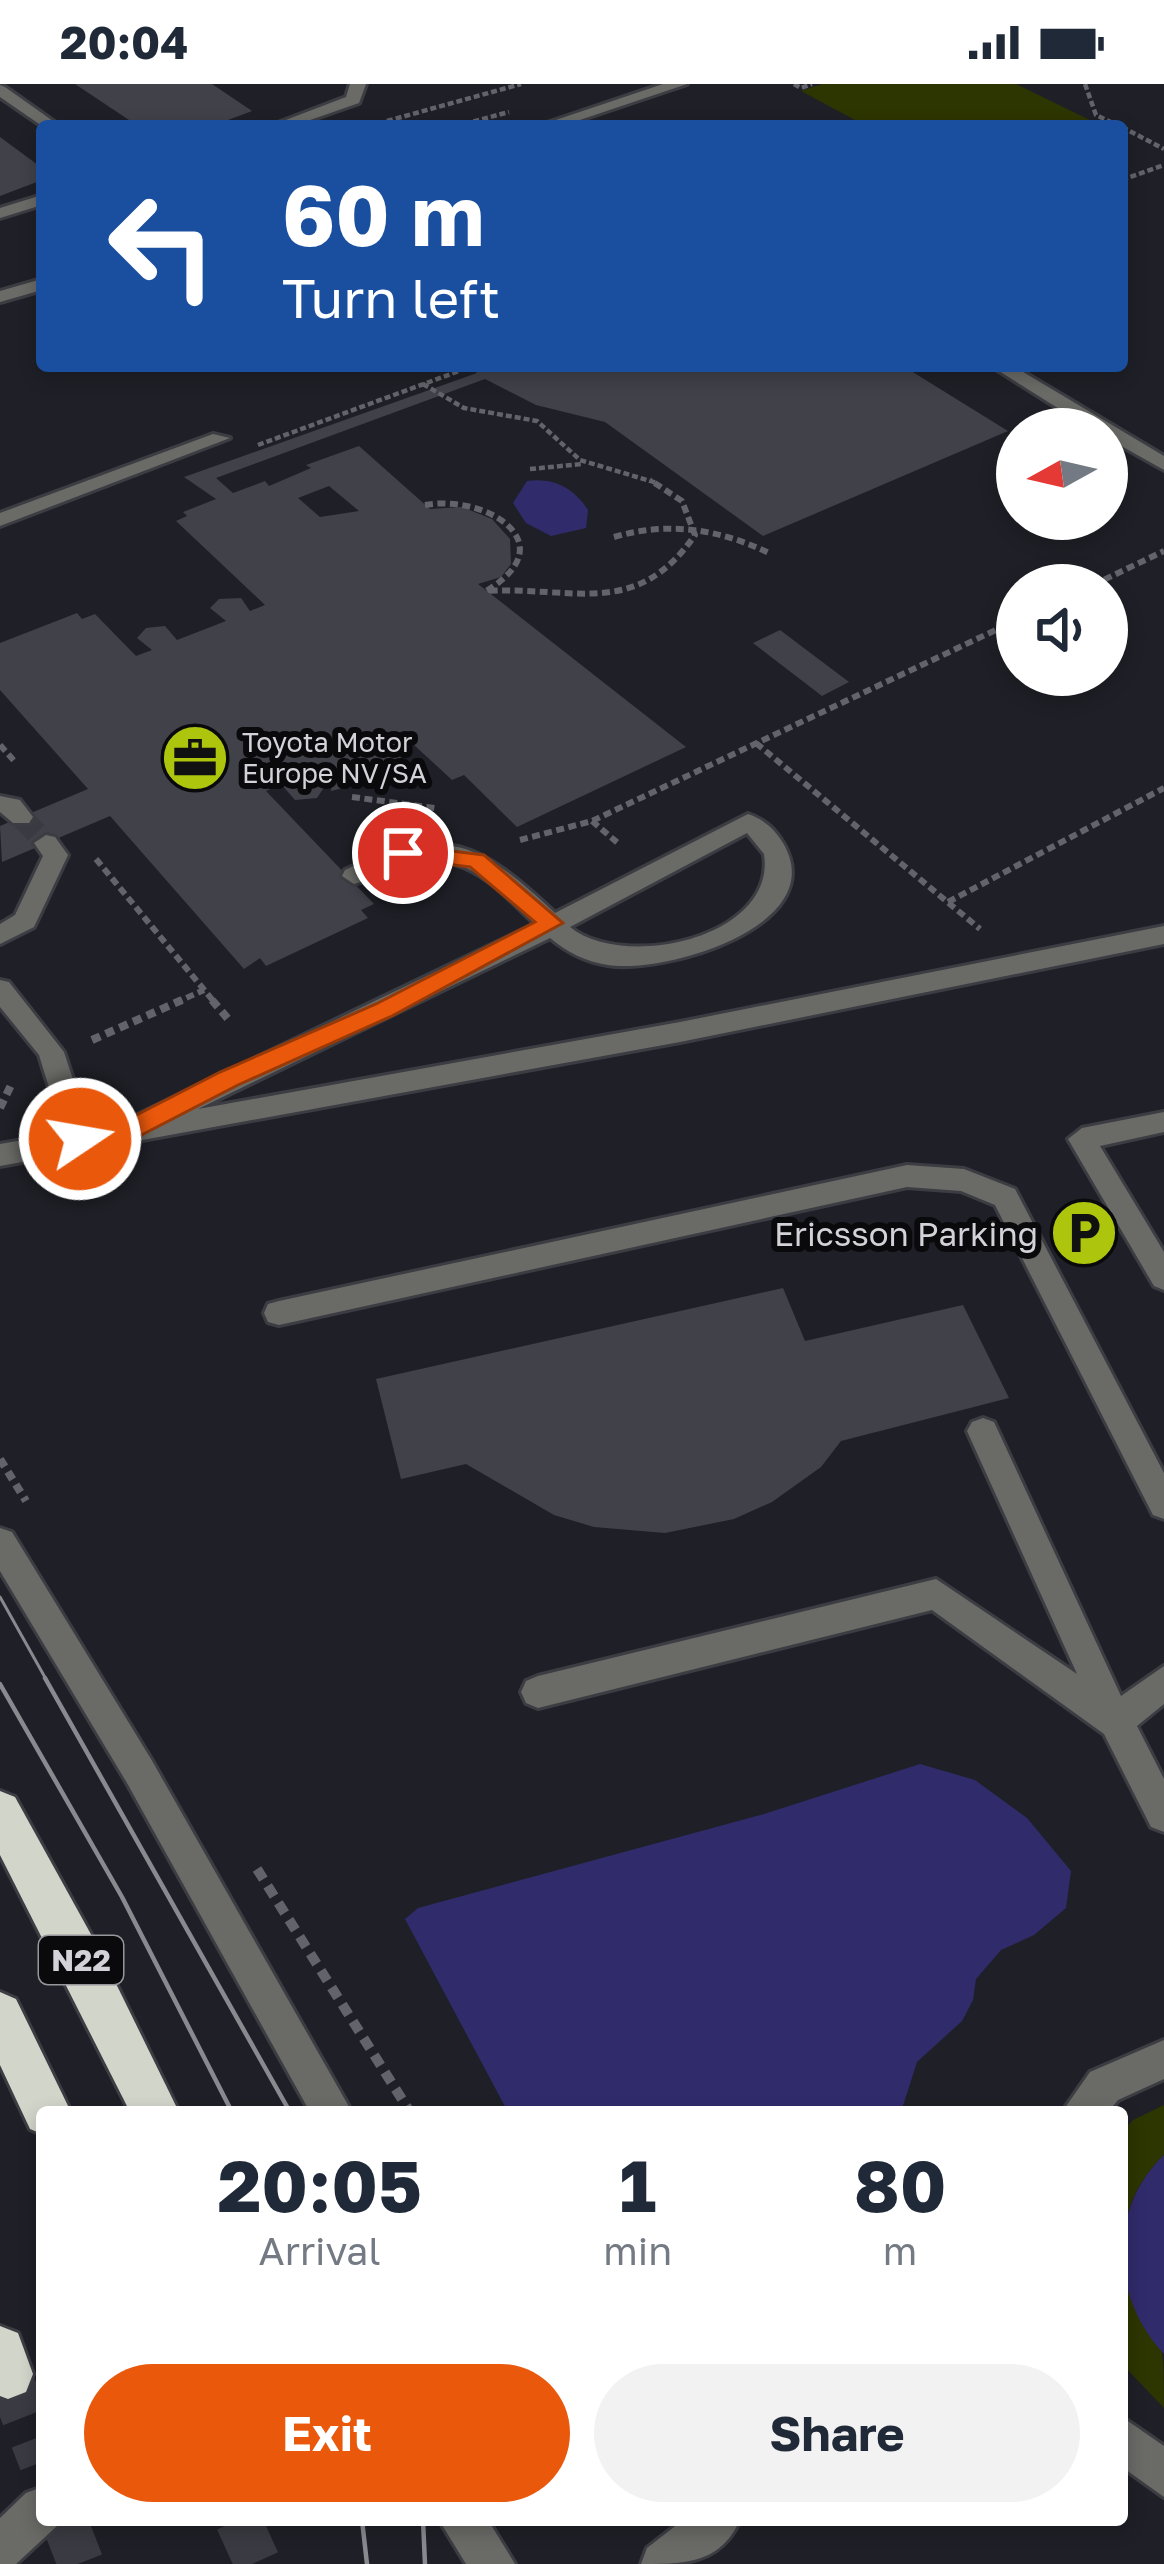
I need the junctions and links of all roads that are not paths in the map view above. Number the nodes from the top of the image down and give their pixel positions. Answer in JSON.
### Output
{"nodes":[{"id":1,"x":358,"y":84,"type":"edge"},
{"id":2,"x":679,"y":84,"type":"edge"},
{"id":3,"x":0,"y":90,"type":"edge"},
{"id":4,"x":581,"y":115,"type":"junction"},
{"id":5,"x":43,"y":120,"type":"edge"},
{"id":6,"x":295,"y":120,"type":"edge"},
{"id":7,"x":565,"y":120,"type":"edge"},
{"id":8,"x":589,"y":120,"type":"edge"},
{"id":9,"x":36,"y":202,"type":"edge"},
{"id":10,"x":0,"y":213,"type":"edge"},
{"id":11,"x":36,"y":286,"type":"edge"},
{"id":12,"x":0,"y":297,"type":"edge"},
{"id":13,"x":1010,"y":372,"type":"edge"},
{"id":14,"x":1070,"y":408,"type":"edge"},
{"id":15,"x":220,"y":438,"type":"dead end"},
{"id":16,"x":1128,"y":443,"type":"edge"},
{"id":17,"x":1164,"y":464,"type":"edge"},
{"id":18,"x":0,"y":520,"type":"edge"},
{"id":19,"x":46,"y":843,"type":"dead end"},
{"id":20,"x":354,"y":876,"type":"dead end"},
{"id":21,"x":551,"y":923,"type":"junction"},
{"id":22,"x":0,"y":935,"type":"edge"},
{"id":23,"x":1164,"y":935,"type":"edge"},
{"id":24,"x":0,"y":989,"type":"edge"},
{"id":25,"x":1164,"y":1122,"type":"edge"},
{"id":26,"x":117,"y":1137,"type":"junction"},
{"id":27,"x":80,"y":1139,"type":"junction"},
{"id":28,"x":0,"y":1155,"type":"edge"},
{"id":29,"x":1164,"y":1278,"type":"edge"},
{"id":30,"x":279,"y":1313,"type":"dead end"},
{"id":31,"x":983,"y":1431,"type":"dead end"},
{"id":32,"x":1164,"y":1505,"type":"edge"},
{"id":33,"x":0,"y":1542,"type":"edge"},
{"id":34,"x":1164,"y":1682,"type":"edge"},
{"id":35,"x":538,"y":1692,"type":"dead end"},
{"id":36,"x":1116,"y":1722,"type":"junction"},
{"id":37,"x":0,"y":1812,"type":"edge"},
{"id":38,"x":1164,"y":1815,"type":"edge"},
{"id":39,"x":0,"y":2014,"type":"edge"},
{"id":40,"x":1164,"y":2060,"type":"edge"},
{"id":41,"x":44,"y":2106,"type":"edge"},
{"id":42,"x":152,"y":2106,"type":"edge"},
{"id":43,"x":329,"y":2106,"type":"edge"},
{"id":44,"x":1087,"y":2106,"type":"edge"},
{"id":45,"x":1128,"y":2444,"type":"edge"},
{"id":46,"x":1164,"y":2475,"type":"edge"},
{"id":47,"x":36,"y":2515,"type":"edge"},
{"id":48,"x":465,"y":2526,"type":"edge"},
{"id":49,"x":710,"y":2526,"type":"edge"},
{"id":50,"x":0,"y":2549,"type":"edge"},
{"id":51,"x":493,"y":2564,"type":"edge"},
{"id":52,"x":663,"y":2564,"type":"edge"}],
"edges":[{"from":1,"to":6,"type":"street"},
{"from":2,"to":4,"type":"street"},
{"from":3,"to":5,"type":"street"},
{"from":4,"to":7,"type":"street"},
{"from":4,"to":8,"type":"street"},
{"from":9,"to":10,"type":"street"},
{"from":11,"to":12,"type":"street"},
{"from":13,"to":14,"type":"street"},
{"from":15,"to":18,"type":"street"},
{"from":16,"to":17,"type":"street"},
{"from":19,"to":22,"type":"street"},
{"from":20,"to":21,"type":"street"},
{"from":21,"to":21,"type":"street"},
{"from":21,"to":26,"type":"street"},
{"from":23,"to":26,"type":"street"},
{"from":24,"to":27,"type":"street"},
{"from":25,"to":29,"type":"street"},
{"from":26,"to":27,"type":"street"},
{"from":27,"to":28,"type":"street"},
{"from":30,"to":32,"type":"street"},
{"from":31,"to":36,"type":"street"},
{"from":33,"to":43,"type":"street"},
{"from":34,"to":36,"type":"street"},
{"from":35,"to":36,"type":"street"},
{"from":36,"to":38,"type":"street"},
{"from":37,"to":42,"type":"highway","number":"N22"},
{"from":39,"to":41,"type":"highway"},
{"from":40,"to":44,"type":"street"},
{"from":45,"to":46,"type":"street"},
{"from":47,"to":50,"type":"street"},
{"from":48,"to":51,"type":"street"},
{"from":49,"to":52,"type":"street"}]}
